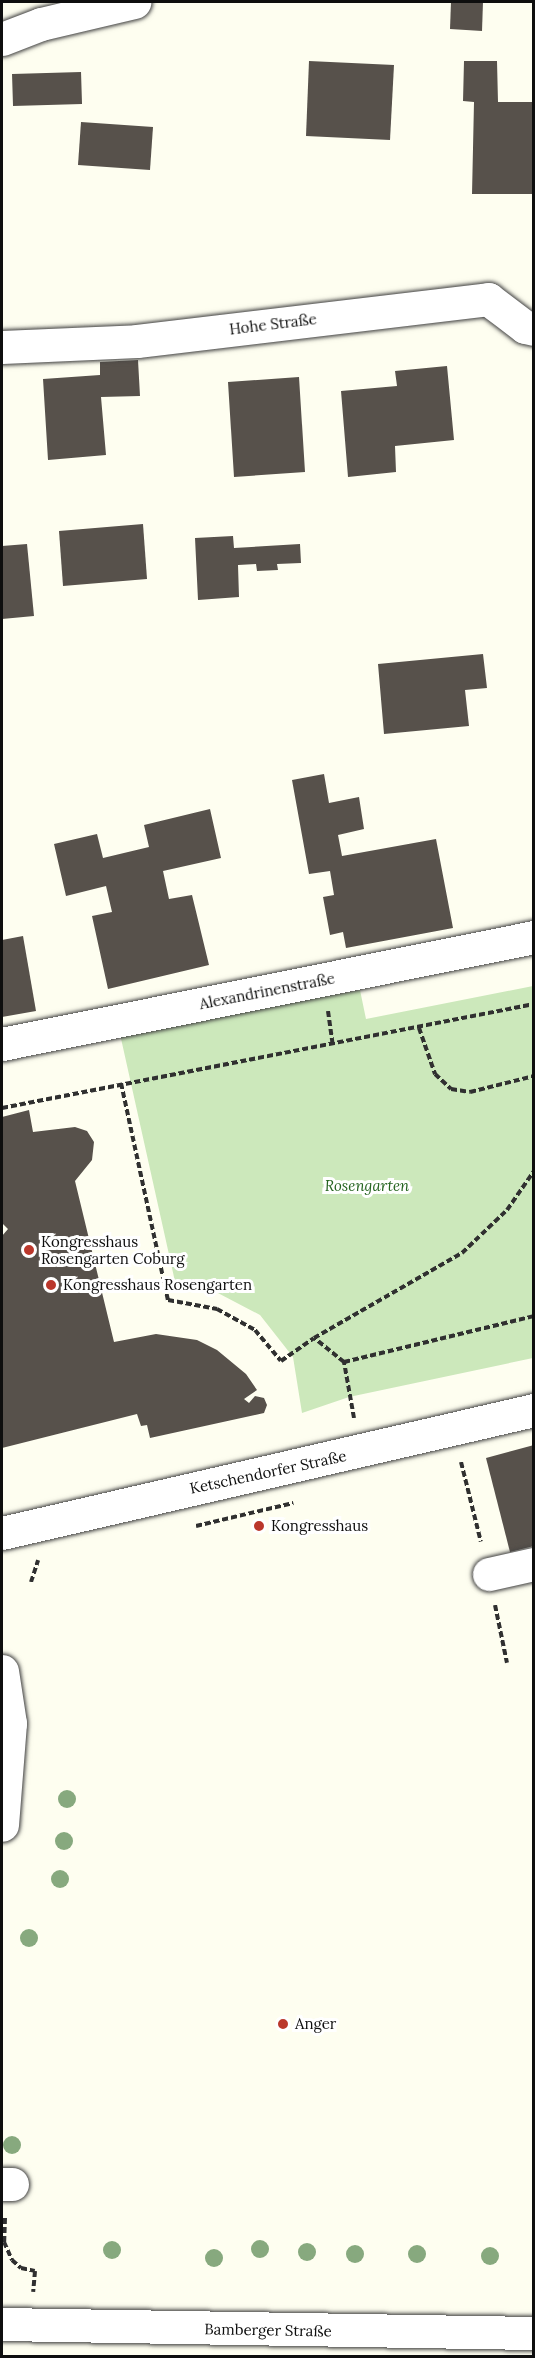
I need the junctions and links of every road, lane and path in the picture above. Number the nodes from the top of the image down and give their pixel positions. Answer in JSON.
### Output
{"nodes":[{"id":1,"x":135,"y":2,"type":"edge"},
{"id":2,"x":2,"y":39,"type":"edge"},
{"id":3,"x":534,"y":328,"type":"edge"},
{"id":4,"x":2,"y":347,"type":"edge"},
{"id":5,"x":534,"y":937,"type":"edge"},
{"id":6,"x":534,"y":1004,"type":"edge"},
{"id":7,"x":419,"y":1028,"type":"junction"},
{"id":8,"x":2,"y":1044,"type":"edge"},
{"id":9,"x":534,"y":1077,"type":"edge"},
{"id":10,"x":122,"y":1083,"type":"junction"},
{"id":11,"x":2,"y":1108,"type":"edge"},
{"id":12,"x":534,"y":1171,"type":"edge"},
{"id":13,"x":534,"y":1316,"type":"edge"},
{"id":14,"x":314,"y":1338,"type":"junction"},
{"id":15,"x":344,"y":1362,"type":"junction"},
{"id":16,"x":534,"y":1410,"type":"edge"},
{"id":17,"x":361,"y":1451,"type":"junction"},
{"id":18,"x":2,"y":1533,"type":"edge"},
{"id":19,"x":39,"y":1557,"type":"dead end"},
{"id":20,"x":534,"y":1564,"type":"edge"},
{"id":21,"x":489,"y":1574,"type":"dead end"},
{"id":22,"x":31,"y":1582,"type":"dead end"},
{"id":23,"x":3,"y":1689,"type":"edge"},
{"id":24,"x":2,"y":1825,"type":"edge"},
{"id":25,"x":7,"y":2184,"type":"edge"},
{"id":26,"x":34,"y":2271,"type":"dead end"},
{"id":27,"x":2,"y":2324,"type":"edge"},
{"id":28,"x":534,"y":2333,"type":"edge"}],
"edges":[{"from":1,"to":2,"type":"street"},
{"from":3,"to":4,"type":"street","name":"Hohe Straße"},
{"from":5,"to":8,"type":"street","name":"Alexandrinenstraße"},
{"from":6,"to":7,"type":"path"},
{"from":7,"to":9,"type":"path"},
{"from":7,"to":10,"type":"path"},
{"from":10,"to":11,"type":"path"},
{"from":10,"to":14,"type":"path"},
{"from":12,"to":14,"type":"path"},
{"from":13,"to":15,"type":"path"},
{"from":14,"to":15,"type":"path"},
{"from":15,"to":17,"type":"path"},
{"from":16,"to":17,"type":"street","name":"Ketschendorfer Straße"},
{"from":17,"to":18,"type":"street","name":"Ketschendorfer Straße"},
{"from":19,"to":22,"type":"path"},
{"from":20,"to":21,"type":"street"},
{"from":23,"to":24,"type":"street"},
{"from":25,"to":26,"type":"path"},
{"from":27,"to":28,"type":"street","name":"Bamberger Straße"}]}
